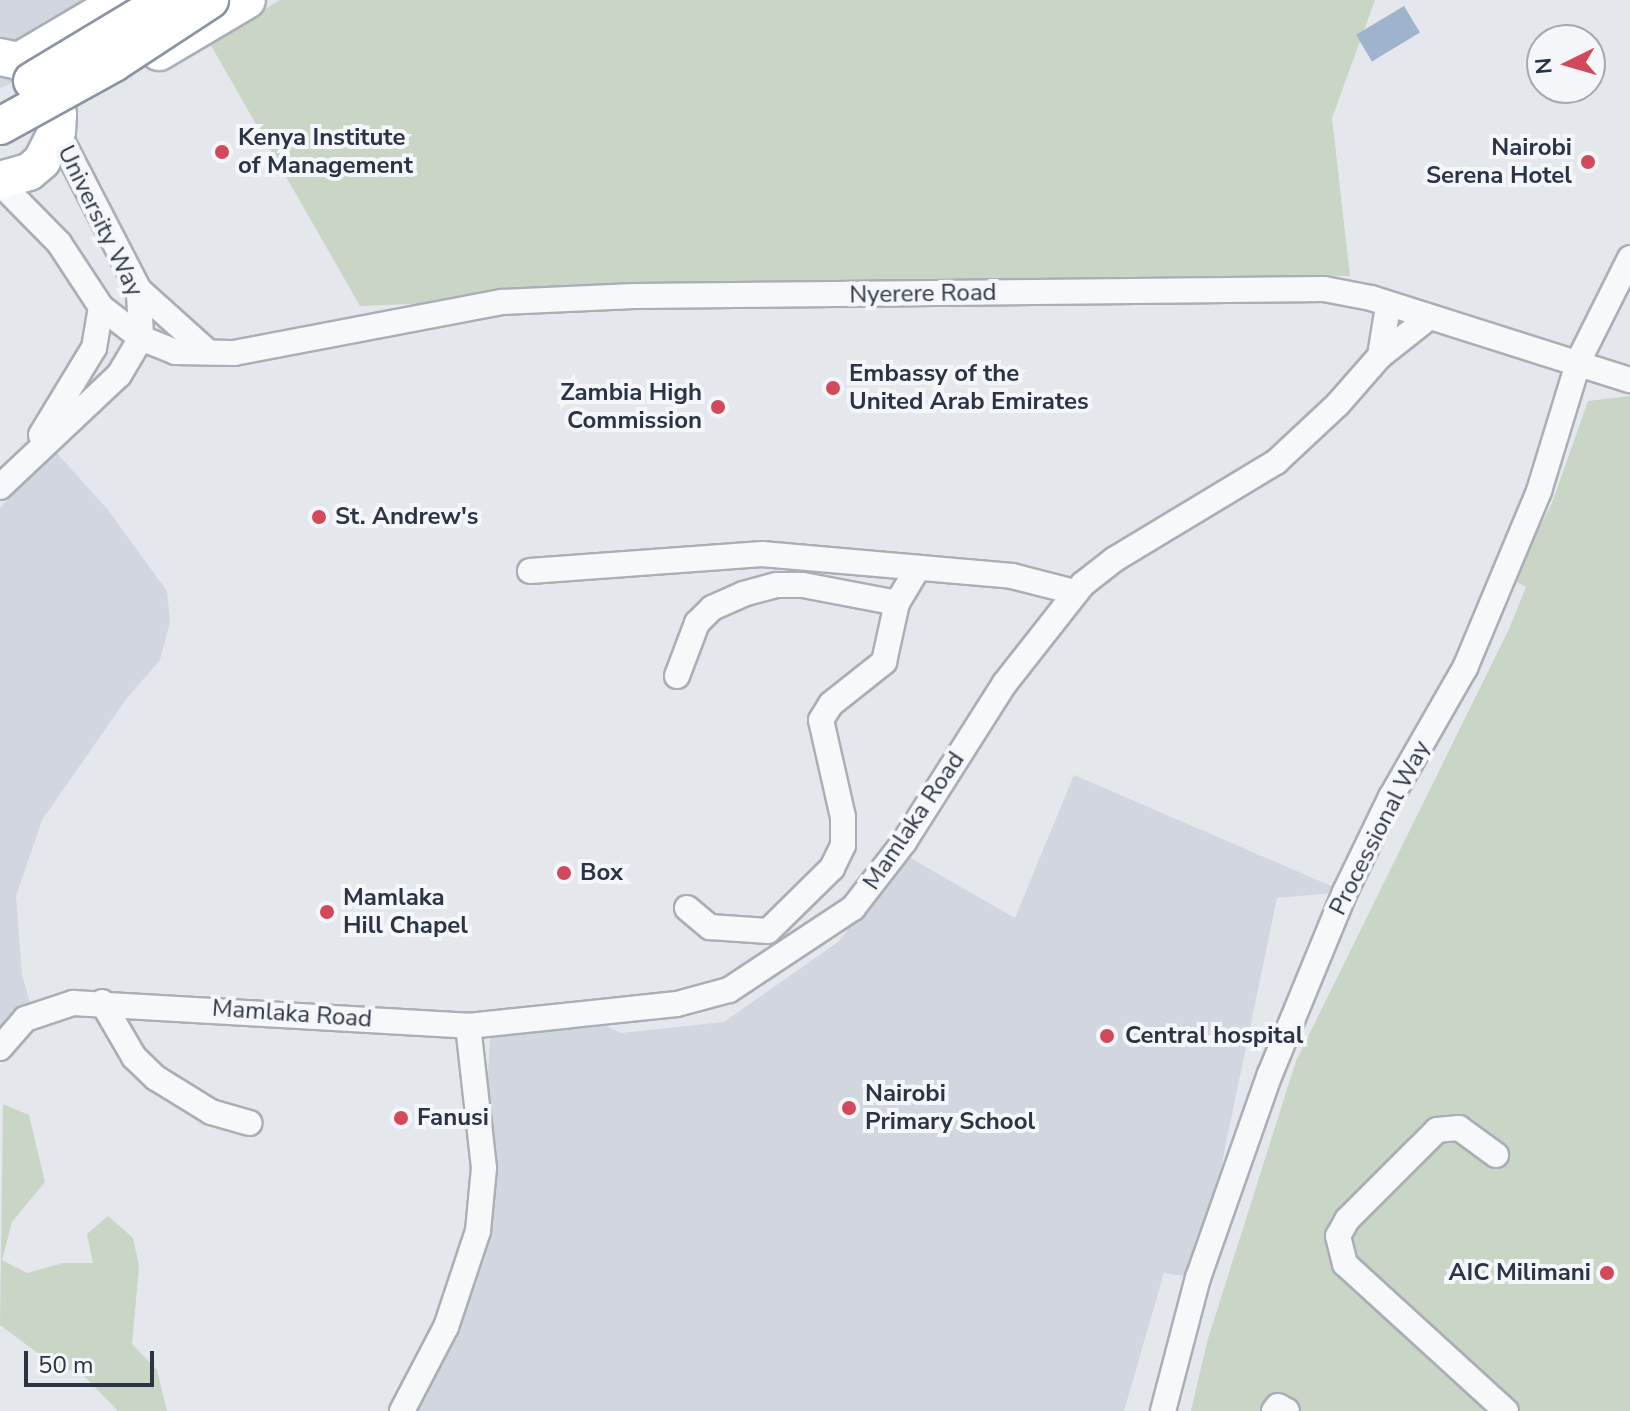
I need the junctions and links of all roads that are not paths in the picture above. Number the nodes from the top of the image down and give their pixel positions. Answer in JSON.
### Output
{"nodes":[{"id":1,"x":122,"y":0,"type":"edge"},
{"id":2,"x":166,"y":0,"type":"edge"},
{"id":3,"x":210,"y":0,"type":"edge"},
{"id":4,"x":247,"y":0,"type":"edge"},
{"id":5,"x":6,"y":56,"type":"edge"},
{"id":6,"x":114,"y":63,"type":"junction"},
{"id":7,"x":0,"y":100,"type":"edge"},
{"id":8,"x":58,"y":122,"type":"junction"},
{"id":9,"x":0,"y":126,"type":"edge"},
{"id":10,"x":0,"y":147,"type":"edge"},
{"id":11,"x":0,"y":182,"type":"edge"},
{"id":12,"x":1630,"y":258,"type":"edge"},
{"id":13,"x":139,"y":290,"type":"junction"},
{"id":14,"x":1388,"y":306,"type":"junction"},
{"id":15,"x":101,"y":307,"type":"junction"},
{"id":16,"x":1427,"y":319,"type":"junction"},
{"id":17,"x":141,"y":338,"type":"junction"},
{"id":18,"x":175,"y":352,"type":"junction"},
{"id":19,"x":208,"y":352,"type":"junction"},
{"id":20,"x":1380,"y":356,"type":"junction"},
{"id":21,"x":1579,"y":360,"type":"junction"},
{"id":22,"x":119,"y":375,"type":"junction"},
{"id":23,"x":1630,"y":380,"type":"edge"},
{"id":24,"x":23,"y":465,"type":"junction"},
{"id":25,"x":0,"y":487,"type":"edge"},
{"id":26,"x":918,"y":568,"type":"junction"},
{"id":27,"x":530,"y":571,"type":"dead end"},
{"id":28,"x":1075,"y":592,"type":"junction"},
{"id":29,"x":897,"y":603,"type":"junction"},
{"id":30,"x":677,"y":676,"type":"dead end"},
{"id":31,"x":687,"y":908,"type":"dead end"},
{"id":32,"x":102,"y":1002,"type":"junction"},
{"id":33,"x":468,"y":1026,"type":"junction"},
{"id":34,"x":0,"y":1048,"type":"edge"},
{"id":35,"x":249,"y":1123,"type":"dead end"},
{"id":36,"x":1496,"y":1155,"type":"dead end"},
{"id":37,"x":402,"y":1411,"type":"edge"},
{"id":38,"x":1163,"y":1411,"type":"edge"},
{"id":39,"x":1274,"y":1411,"type":"edge"},
{"id":40,"x":1287,"y":1411,"type":"edge"},
{"id":41,"x":1506,"y":1411,"type":"edge"}],
"edges":[{"from":1,"to":5,"type":"highway"},
{"from":2,"to":7,"type":"highway","bridge":true},
{"from":3,"to":6,"type":"highway","bridge":true},
{"from":4,"to":8,"type":"highway"},
{"from":5,"to":8,"type":"highway"},
{"from":6,"to":9,"type":"highway","bridge":true},
{"from":6,"to":10,"type":"highway","bridge":true},
{"from":8,"to":11,"type":"highway"},
{"from":8,"to":13,"type":"street","name":"University Way"},
{"from":11,"to":15,"type":"street","name":"University Way"},
{"from":12,"to":21,"type":"street","name":"Processional Way"},
{"from":13,"to":17,"type":"street","name":"University Way"},
{"from":13,"to":19,"type":"street"},
{"from":14,"to":16,"type":"street","name":"Nyerere Road"},
{"from":14,"to":19,"type":"street","name":"Nyerere Road"},
{"from":14,"to":20,"type":"street"},
{"from":15,"to":17,"type":"street","name":"University Way"},
{"from":15,"to":24,"type":"street"},
{"from":16,"to":20,"type":"street","name":"Mamlaka Road"},
{"from":16,"to":21,"type":"street","name":"Nyerere Road"},
{"from":17,"to":18,"type":"street","name":"Nyerere Road"},
{"from":17,"to":22,"type":"street"},
{"from":18,"to":19,"type":"street","name":"Nyerere Road"},
{"from":18,"to":22,"type":"street"},
{"from":20,"to":28,"type":"street","name":"Mamlaka Road"},
{"from":21,"to":23,"type":"street","name":"Nyerere Road"},
{"from":21,"to":38,"type":"street","name":"Processional Way"},
{"from":22,"to":24,"type":"street"},
{"from":24,"to":25,"type":"street"},
{"from":26,"to":27,"type":"street"},
{"from":26,"to":28,"type":"street"},
{"from":26,"to":29,"type":"street"},
{"from":28,"to":33,"type":"street","name":"Mamlaka Road"},
{"from":29,"to":30,"type":"street"},
{"from":29,"to":31,"type":"street"},
{"from":32,"to":33,"type":"street","name":"Mamlaka Road"},
{"from":32,"to":34,"type":"street","name":"Mamlaka Road"},
{"from":32,"to":35,"type":"street"},
{"from":33,"to":37,"type":"street"},
{"from":36,"to":41,"type":"street"},
{"from":39,"to":40,"type":"street"}]}
